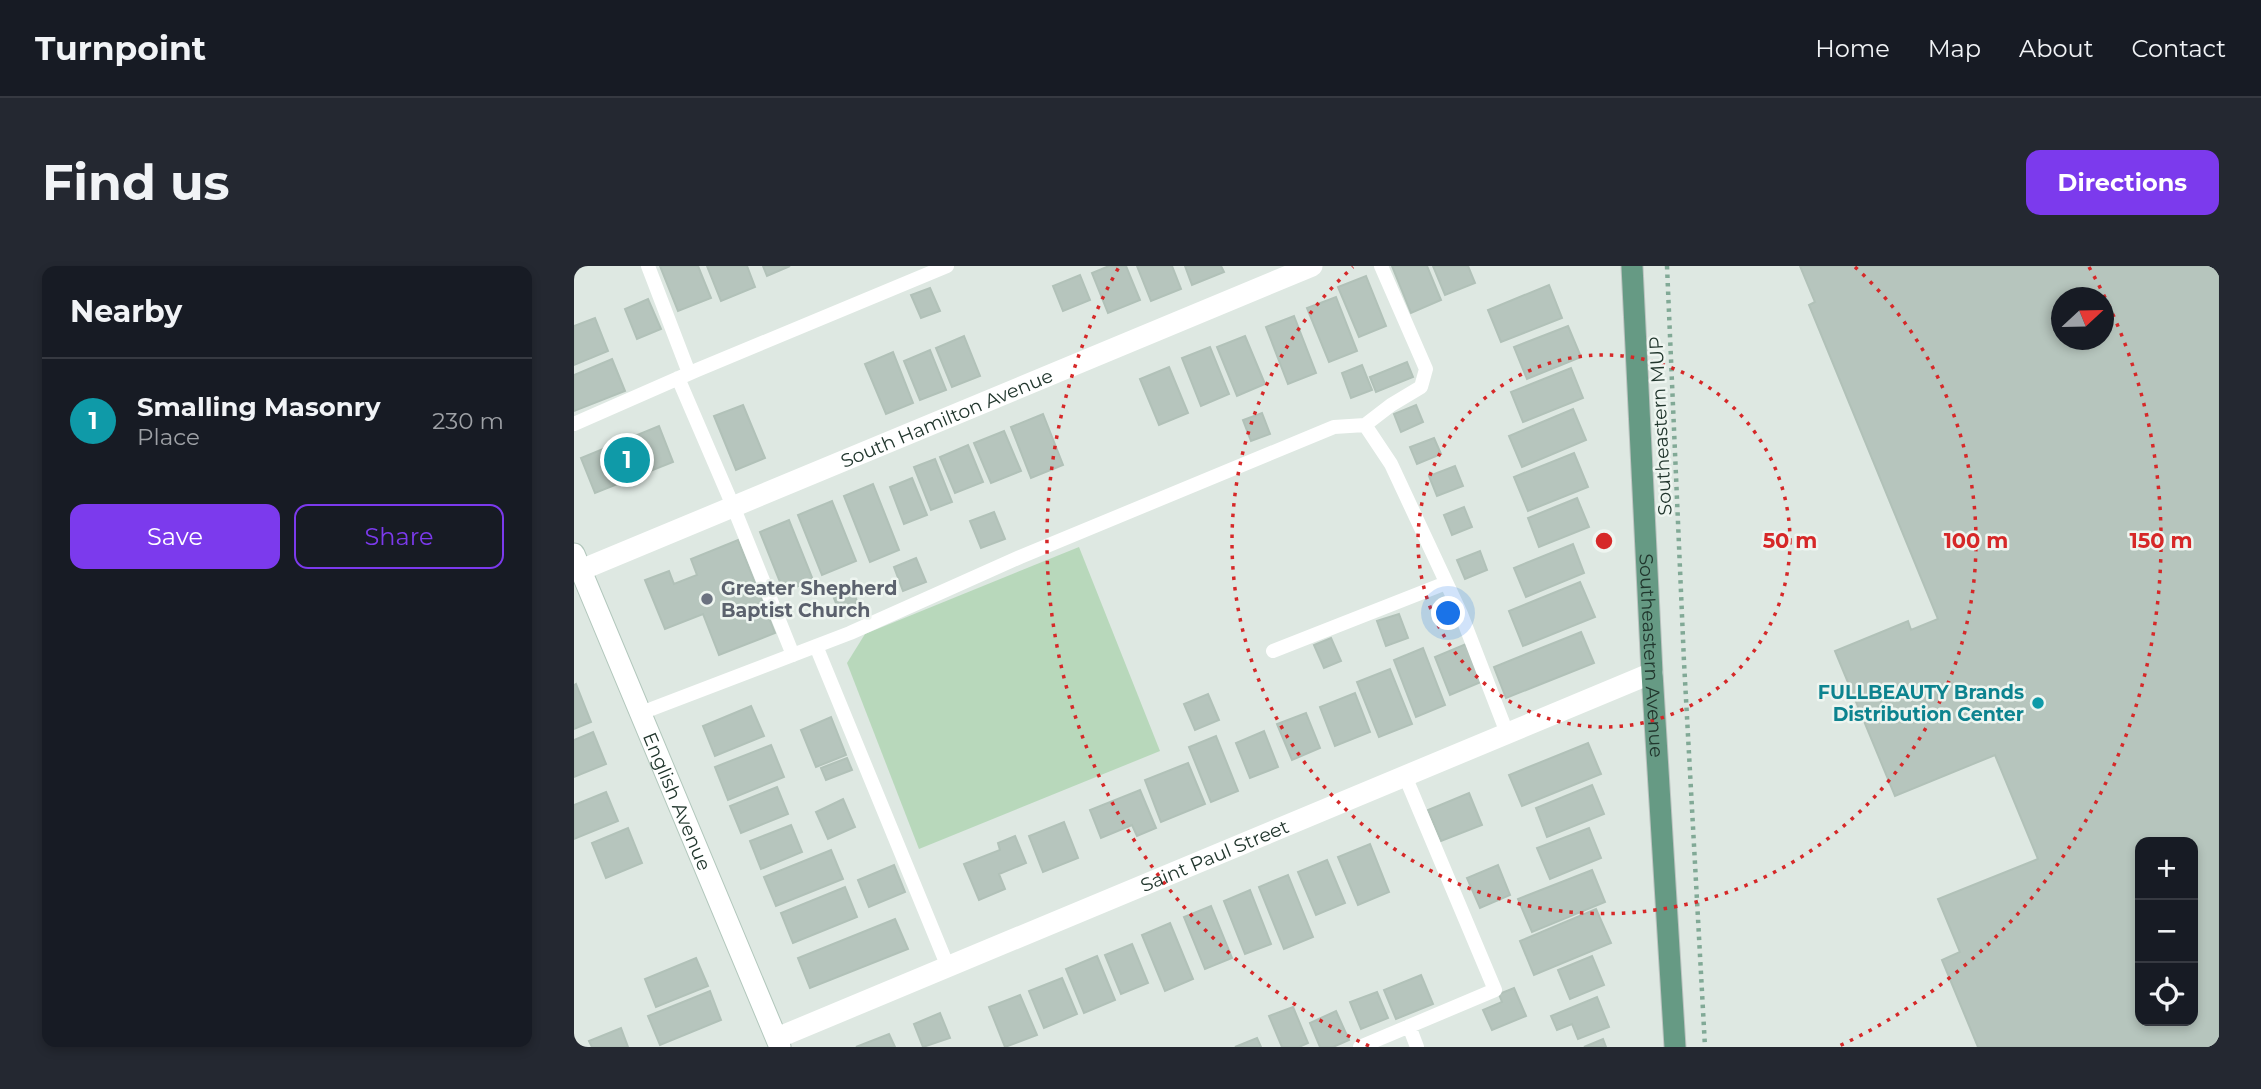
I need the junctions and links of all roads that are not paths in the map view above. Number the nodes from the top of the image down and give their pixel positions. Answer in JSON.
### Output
{"nodes":[{"id":1,"x":648,"y":266,"type":"edge"},
{"id":2,"x":947,"y":266,"type":"edge"},
{"id":3,"x":1312,"y":266,"type":"edge"},
{"id":4,"x":1381,"y":266,"type":"edge"},
{"id":5,"x":1632,"y":266,"type":"edge"},
{"id":6,"x":684,"y":375,"type":"junction"},
{"id":7,"x":574,"y":424,"type":"edge"},
{"id":8,"x":1365,"y":425,"type":"junction"},
{"id":9,"x":733,"y":506,"type":"junction"},
{"id":10,"x":577,"y":562,"type":"edge"},
{"id":11,"x":1446,"y":583,"type":"junction"},
{"id":12,"x":816,"y":646,"type":"junction"},
{"id":13,"x":1273,"y":651,"type":"dead end"},
{"id":14,"x":793,"y":655,"type":"junction"},
{"id":15,"x":1652,"y":673,"type":"junction"},
{"id":16,"x":641,"y":713,"type":"junction"},
{"id":17,"x":1507,"y":733,"type":"junction"},
{"id":18,"x":1405,"y":776,"type":"junction"},
{"id":19,"x":948,"y":967,"type":"junction"},
{"id":20,"x":1409,"y":1026,"type":"junction"},
{"id":21,"x":778,"y":1043,"type":"edge"},
{"id":22,"x":1360,"y":1047,"type":"edge"},
{"id":23,"x":1418,"y":1047,"type":"edge"},
{"id":24,"x":1675,"y":1047,"type":"edge"}],
"edges":[{"from":1,"to":6,"type":"lane"},
{"from":2,"to":6,"type":"lane"},
{"from":3,"to":9,"type":"street","name":"South Hamilton Avenue"},
{"from":4,"to":8,"type":"lane"},
{"from":5,"to":15,"type":"main road","name":"Southeastern Avenue"},
{"from":6,"to":7,"type":"lane"},
{"from":6,"to":9,"type":"lane"},
{"from":8,"to":11,"type":"lane"},
{"from":8,"to":12,"type":"lane"},
{"from":9,"to":10,"type":"street","name":"South Hamilton Avenue"},
{"from":9,"to":14,"type":"lane"},
{"from":10,"to":16,"type":"street","name":"English Avenue"},
{"from":11,"to":13,"type":"lane"},
{"from":11,"to":17,"type":"lane"},
{"from":12,"to":14,"type":"lane"},
{"from":12,"to":19,"type":"lane"},
{"from":14,"to":16,"type":"lane"},
{"from":15,"to":17,"type":"street","name":"Saint Paul Street"},
{"from":15,"to":24,"type":"main road","name":"Southeastern Avenue"},
{"from":16,"to":21,"type":"street","name":"English Avenue"},
{"from":17,"to":18,"type":"street","name":"Saint Paul Street"},
{"from":18,"to":19,"type":"street","name":"Saint Paul Street"},
{"from":18,"to":20,"type":"lane"},
{"from":19,"to":21,"type":"street","name":"Saint Paul Street"},
{"from":20,"to":22,"type":"lane"},
{"from":20,"to":23,"type":"lane"}]}
